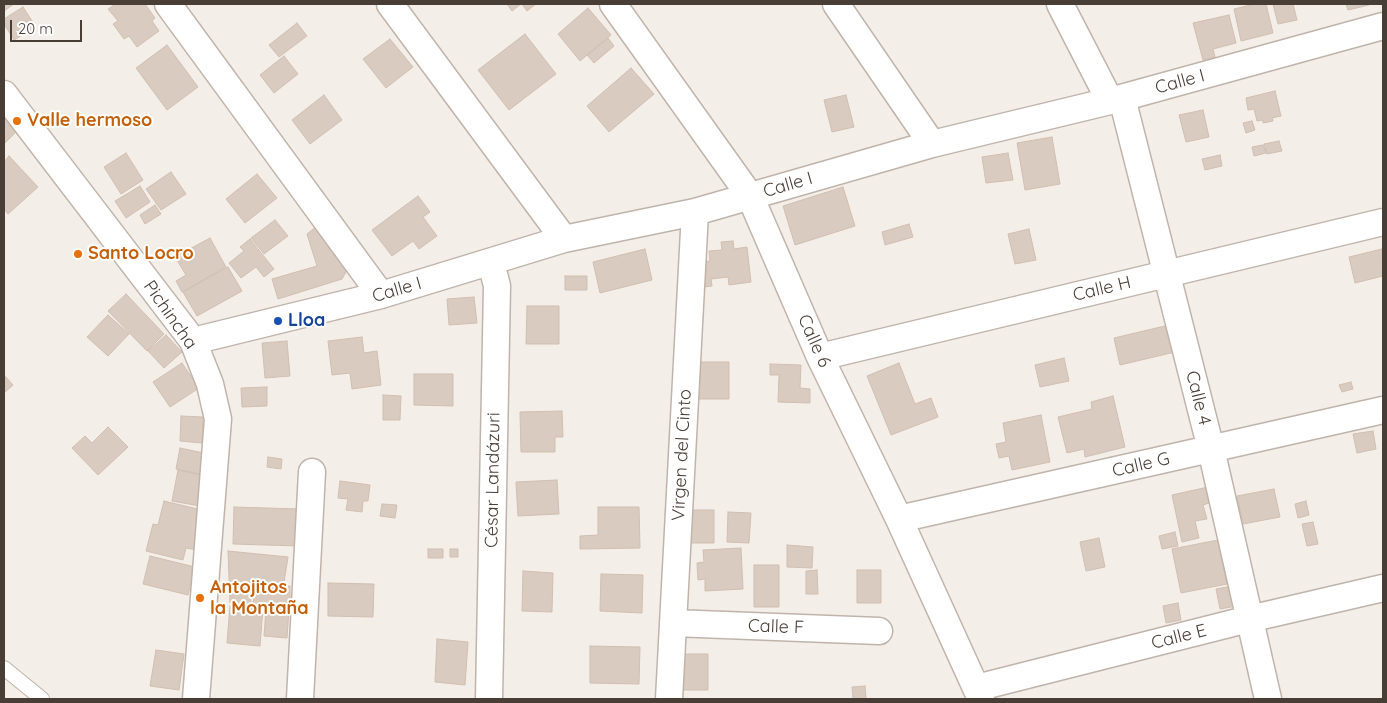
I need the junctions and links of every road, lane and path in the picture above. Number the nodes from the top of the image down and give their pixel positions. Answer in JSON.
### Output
{"nodes":[{"id":1,"x":390,"y":4,"type":"edge"},
{"id":2,"x":613,"y":4,"type":"edge"},
{"id":3,"x":836,"y":4,"type":"edge"},
{"id":4,"x":1060,"y":4,"type":"edge"},
{"id":5,"x":181,"y":9,"type":"edge"},
{"id":6,"x":1383,"y":26,"type":"edge"},
{"id":7,"x":4,"y":94,"type":"edge"},
{"id":8,"x":1116,"y":100,"type":"junction"},
{"id":9,"x":932,"y":144,"type":"junction"},
{"id":10,"x":750,"y":196,"type":"junction"},
{"id":11,"x":695,"y":212,"type":"junction"},
{"id":12,"x":1383,"y":222,"type":"edge"},
{"id":13,"x":564,"y":239,"type":"junction"},
{"id":14,"x":491,"y":262,"type":"junction"},
{"id":15,"x":1166,"y":274,"type":"junction"},
{"id":16,"x":381,"y":295,"type":"junction"},
{"id":17,"x":193,"y":342,"type":"junction"},
{"id":18,"x":820,"y":357,"type":"junction"},
{"id":19,"x":1383,"y":410,"type":"edge"},
{"id":20,"x":1211,"y":449,"type":"junction"},
{"id":21,"x":312,"y":472,"type":"dead end"},
{"id":22,"x":899,"y":519,"type":"junction"},
{"id":23,"x":1383,"y":588,"type":"edge"},
{"id":24,"x":1249,"y":619,"type":"junction"},
{"id":25,"x":673,"y":623,"type":"junction"},
{"id":26,"x":879,"y":631,"type":"dead end"},
{"id":27,"x":4,"y":668,"type":"edge"},
{"id":28,"x":978,"y":693,"type":"edge"},
{"id":29,"x":42,"y":699,"type":"edge"},
{"id":30,"x":196,"y":699,"type":"edge"},
{"id":31,"x":300,"y":699,"type":"edge"},
{"id":32,"x":489,"y":699,"type":"edge"},
{"id":33,"x":669,"y":699,"type":"edge"},
{"id":34,"x":1268,"y":699,"type":"edge"}],
"edges":[{"from":1,"to":13,"type":"street"},
{"from":2,"to":10,"type":"street","name":"Calle 6"},
{"from":3,"to":9,"type":"street"},
{"from":4,"to":8,"type":"street","name":"Calle 4"},
{"from":5,"to":16,"type":"street"},
{"from":6,"to":8,"type":"street","name":"Calle I"},
{"from":7,"to":17,"type":"street","name":"Pichincha"},
{"from":8,"to":9,"type":"street","name":"Calle I"},
{"from":8,"to":15,"type":"street","name":"Calle 4"},
{"from":9,"to":10,"type":"street","name":"Calle I"},
{"from":10,"to":11,"type":"street","name":"Calle I"},
{"from":10,"to":18,"type":"street","name":"Calle 6"},
{"from":11,"to":13,"type":"street","name":"Calle I"},
{"from":11,"to":25,"type":"street","name":"Virgen del Cinto"},
{"from":12,"to":15,"type":"street","name":"Calle H"},
{"from":13,"to":14,"type":"street","name":"Calle I"},
{"from":14,"to":16,"type":"street","name":"Calle I"},
{"from":14,"to":32,"type":"street","name":"César Landázuri"},
{"from":15,"to":18,"type":"street","name":"Calle H"},
{"from":15,"to":20,"type":"street","name":"Calle 4"},
{"from":16,"to":17,"type":"street","name":"Calle I"},
{"from":17,"to":30,"type":"street","name":"Pichincha"},
{"from":18,"to":22,"type":"street","name":"Calle 6"},
{"from":19,"to":20,"type":"street","name":"Calle G"},
{"from":20,"to":22,"type":"street","name":"Calle G"},
{"from":20,"to":24,"type":"street","name":"Calle 4"},
{"from":21,"to":31,"type":"street"},
{"from":22,"to":28,"type":"street","name":"Calle 6"},
{"from":23,"to":24,"type":"street","name":"Calle E"},
{"from":24,"to":28,"type":"street","name":"Calle E"},
{"from":24,"to":34,"type":"street","name":"Calle 4"},
{"from":25,"to":26,"type":"street","name":"Calle F"},
{"from":25,"to":33,"type":"street","name":"Virgen del Cinto"},
{"from":27,"to":29,"type":"lane"}]}
